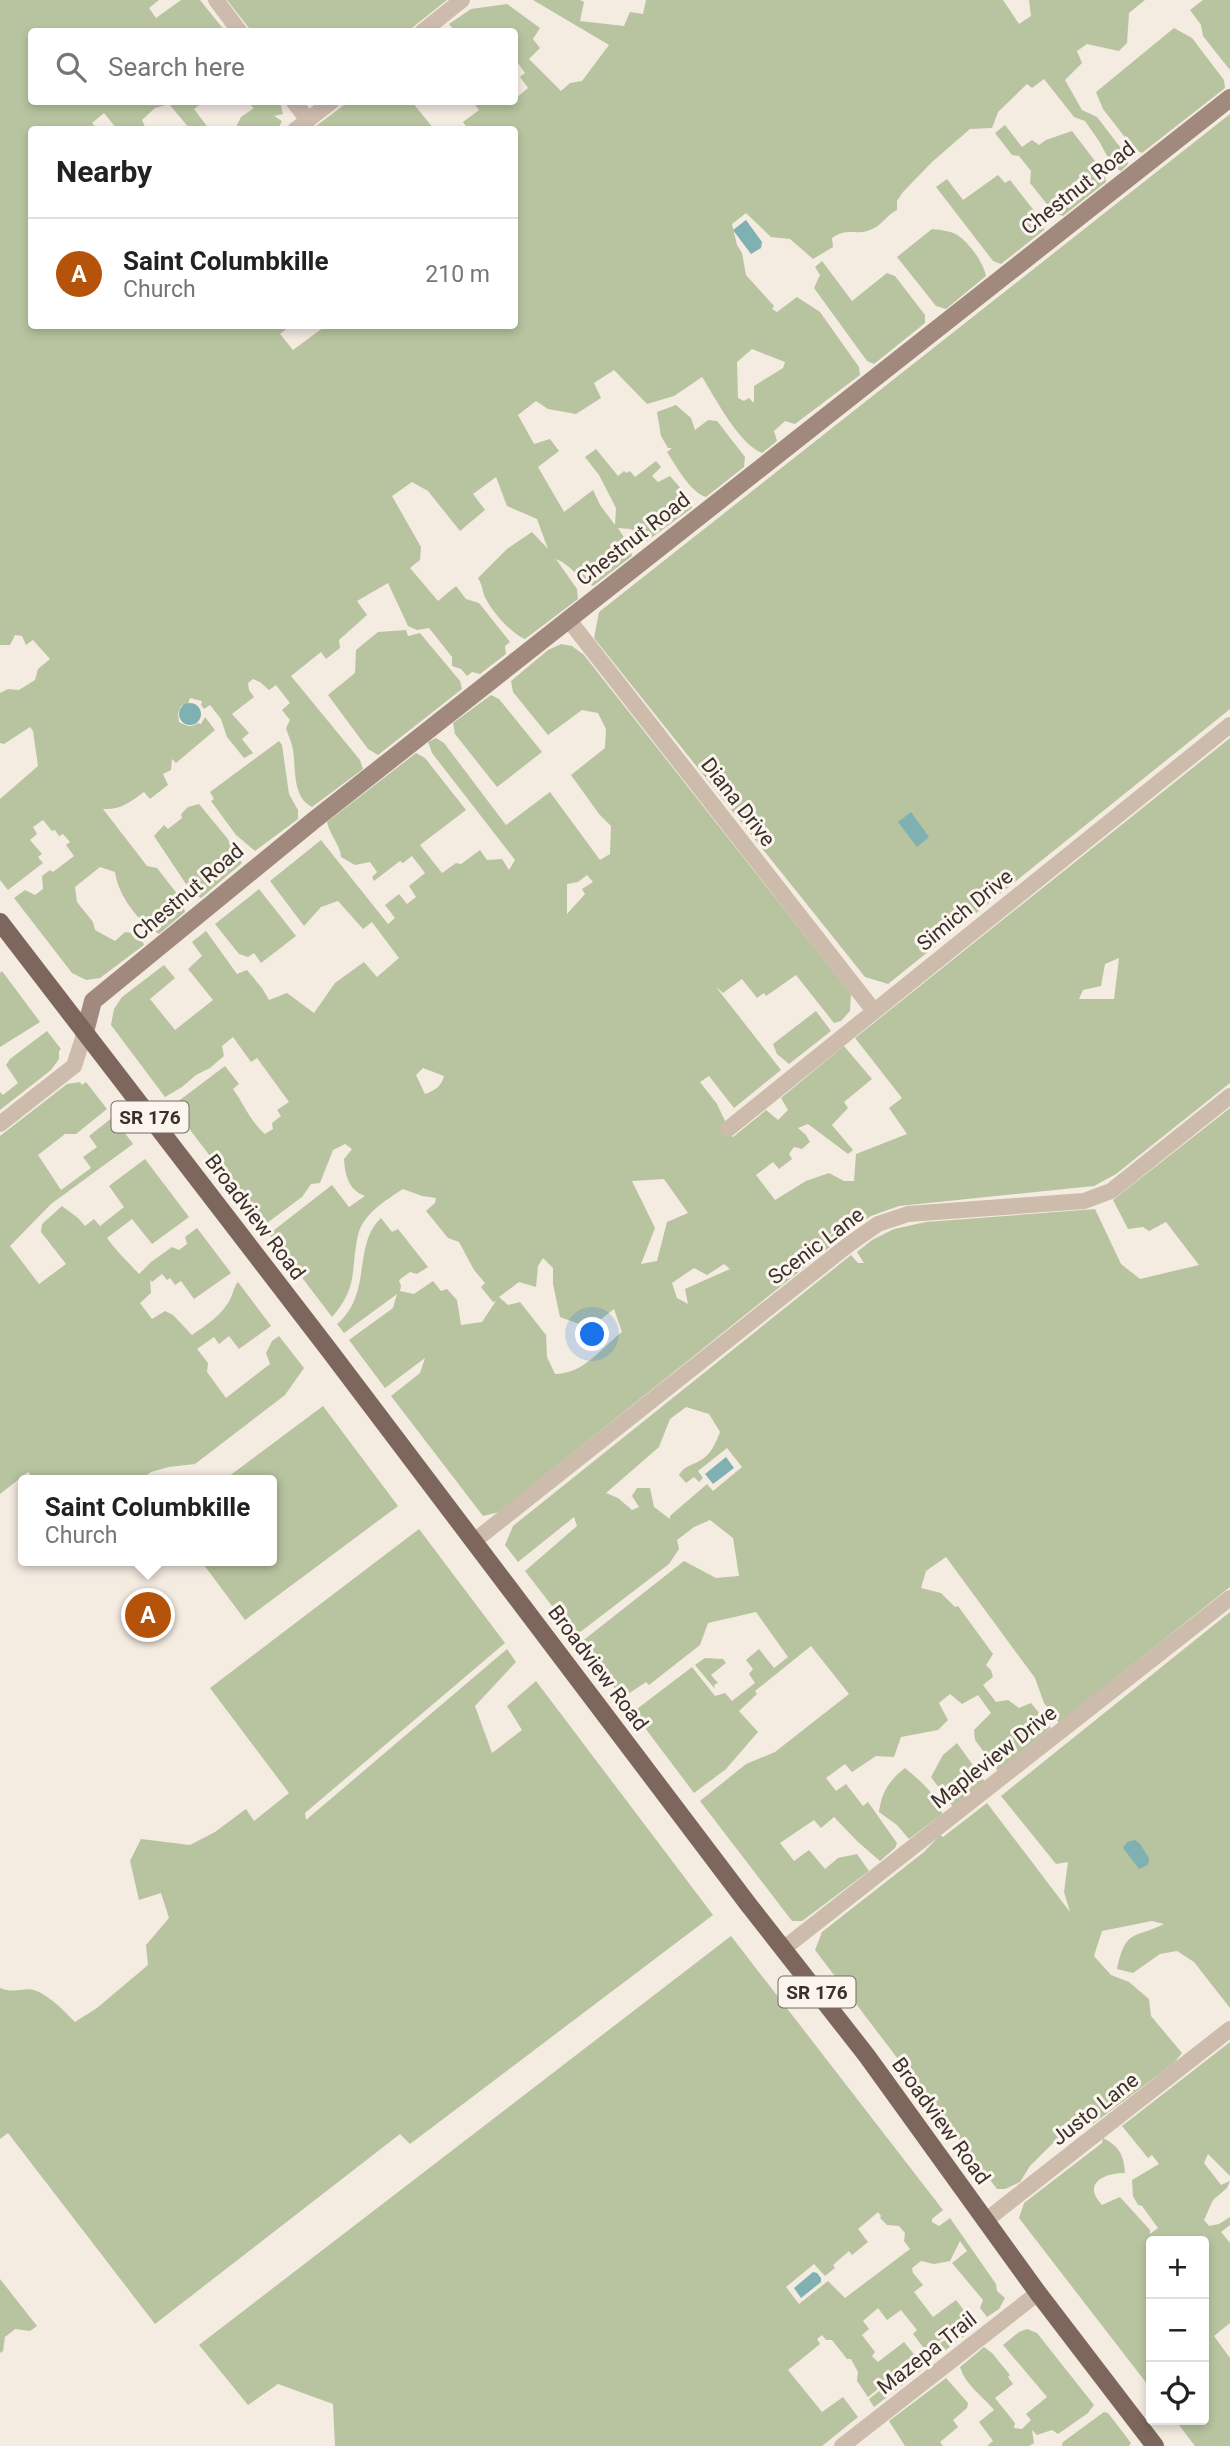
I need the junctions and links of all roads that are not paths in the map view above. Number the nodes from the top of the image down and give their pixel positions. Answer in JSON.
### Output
{"nodes":[{"id":1,"x":216,"y":0,"type":"edge"},
{"id":2,"x":462,"y":0,"type":"edge"},
{"id":3,"x":237,"y":28,"type":"edge"},
{"id":4,"x":427,"y":28,"type":"edge"},
{"id":5,"x":1230,"y":98,"type":"edge"},
{"id":6,"x":295,"y":105,"type":"edge"},
{"id":7,"x":327,"y":105,"type":"edge"},
{"id":8,"x":302,"y":125,"type":"edge"},
{"id":9,"x":568,"y":619,"type":"junction"},
{"id":10,"x":1230,"y":726,"type":"edge"},
{"id":11,"x":0,"y":922,"type":"edge"},
{"id":12,"x":874,"y":1011,"type":"junction"},
{"id":13,"x":85,"y":1032,"type":"junction"},
{"id":14,"x":1230,"y":1096,"type":"edge"},
{"id":15,"x":0,"y":1124,"type":"edge"},
{"id":16,"x":728,"y":1129,"type":"dead end"},
{"id":17,"x":473,"y":1542,"type":"junction"},
{"id":18,"x":1230,"y":1598,"type":"edge"},
{"id":19,"x":783,"y":1949,"type":"junction"},
{"id":20,"x":1230,"y":2029,"type":"edge"},
{"id":21,"x":985,"y":2221,"type":"junction"},
{"id":22,"x":1038,"y":2293,"type":"junction"},
{"id":23,"x":842,"y":2446,"type":"edge"},
{"id":24,"x":1155,"y":2446,"type":"edge"}],
"edges":[{"from":1,"to":3,"type":"street"},
{"from":2,"to":4,"type":"street"},
{"from":5,"to":9,"type":"street","name":"Chestnut Road"},
{"from":6,"to":8,"type":"street"},
{"from":7,"to":8,"type":"street"},
{"from":9,"to":12,"type":"street","name":"Diana Drive"},
{"from":9,"to":13,"type":"street","name":"Chestnut Road"},
{"from":10,"to":12,"type":"street","name":"Simich Drive"},
{"from":11,"to":13,"type":"main road","name":"Broadview Road","number":"SR 176"},
{"from":12,"to":16,"type":"street","name":"Simich Drive"},
{"from":13,"to":15,"type":"street"},
{"from":13,"to":17,"type":"main road","name":"Broadview Road","number":"SR 176"},
{"from":14,"to":17,"type":"street","name":"Scenic Lane"},
{"from":17,"to":19,"type":"main road","name":"Broadview Road","number":"SR 176"},
{"from":18,"to":19,"type":"street","name":"Mapleview Drive"},
{"from":19,"to":21,"type":"main road","name":"Broadview Road","number":"SR 176"},
{"from":20,"to":21,"type":"street","name":"Justo Lane"},
{"from":21,"to":22,"type":"main road","name":"Broadview Road","number":"SR 176"},
{"from":22,"to":23,"type":"street","name":"Mazepa Trail"},
{"from":22,"to":24,"type":"main road","name":"Broadview Road","number":"SR 176"}]}
